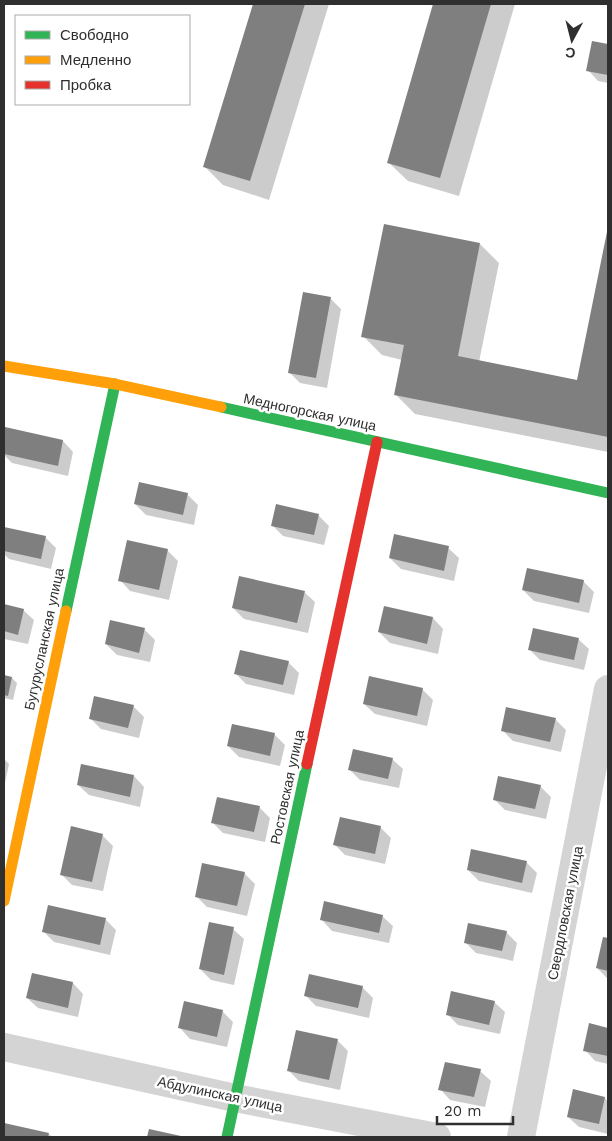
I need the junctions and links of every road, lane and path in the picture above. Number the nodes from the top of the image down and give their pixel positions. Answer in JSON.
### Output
{"nodes":[{"id":1,"x":4,"y":366,"type":"edge"},
{"id":2,"x":114,"y":384,"type":"junction"},
{"id":3,"x":377,"y":442,"type":"junction"},
{"id":4,"x":608,"y":493,"type":"edge"},
{"id":5,"x":608,"y":689,"type":"edge"},
{"id":6,"x":4,"y":901,"type":"edge"},
{"id":7,"x":4,"y":1047,"type":"edge"},
{"id":8,"x":235,"y":1098,"type":"junction"},
{"id":9,"x":227,"y":1137,"type":"edge"},
{"id":10,"x":437,"y":1137,"type":"edge"},
{"id":11,"x":521,"y":1137,"type":"edge"}],
"edges":[{"from":1,"to":2,"type":"street","name":"Медногорская улица"},
{"from":2,"to":3,"type":"street","name":"Медногорская улица"},
{"from":2,"to":6,"type":"street","name":"Бугурусланская улица"},
{"from":3,"to":4,"type":"street","name":"Медногорская улица"},
{"from":3,"to":8,"type":"street","name":"Ростовская улица"},
{"from":5,"to":11,"type":"street","name":"Свердловская улица"},
{"from":7,"to":8,"type":"street","name":"Абдулинская улица"},
{"from":8,"to":9,"type":"street","name":"Ростовская улица"},
{"from":8,"to":10,"type":"street","name":"Абдулинская улица"}]}
